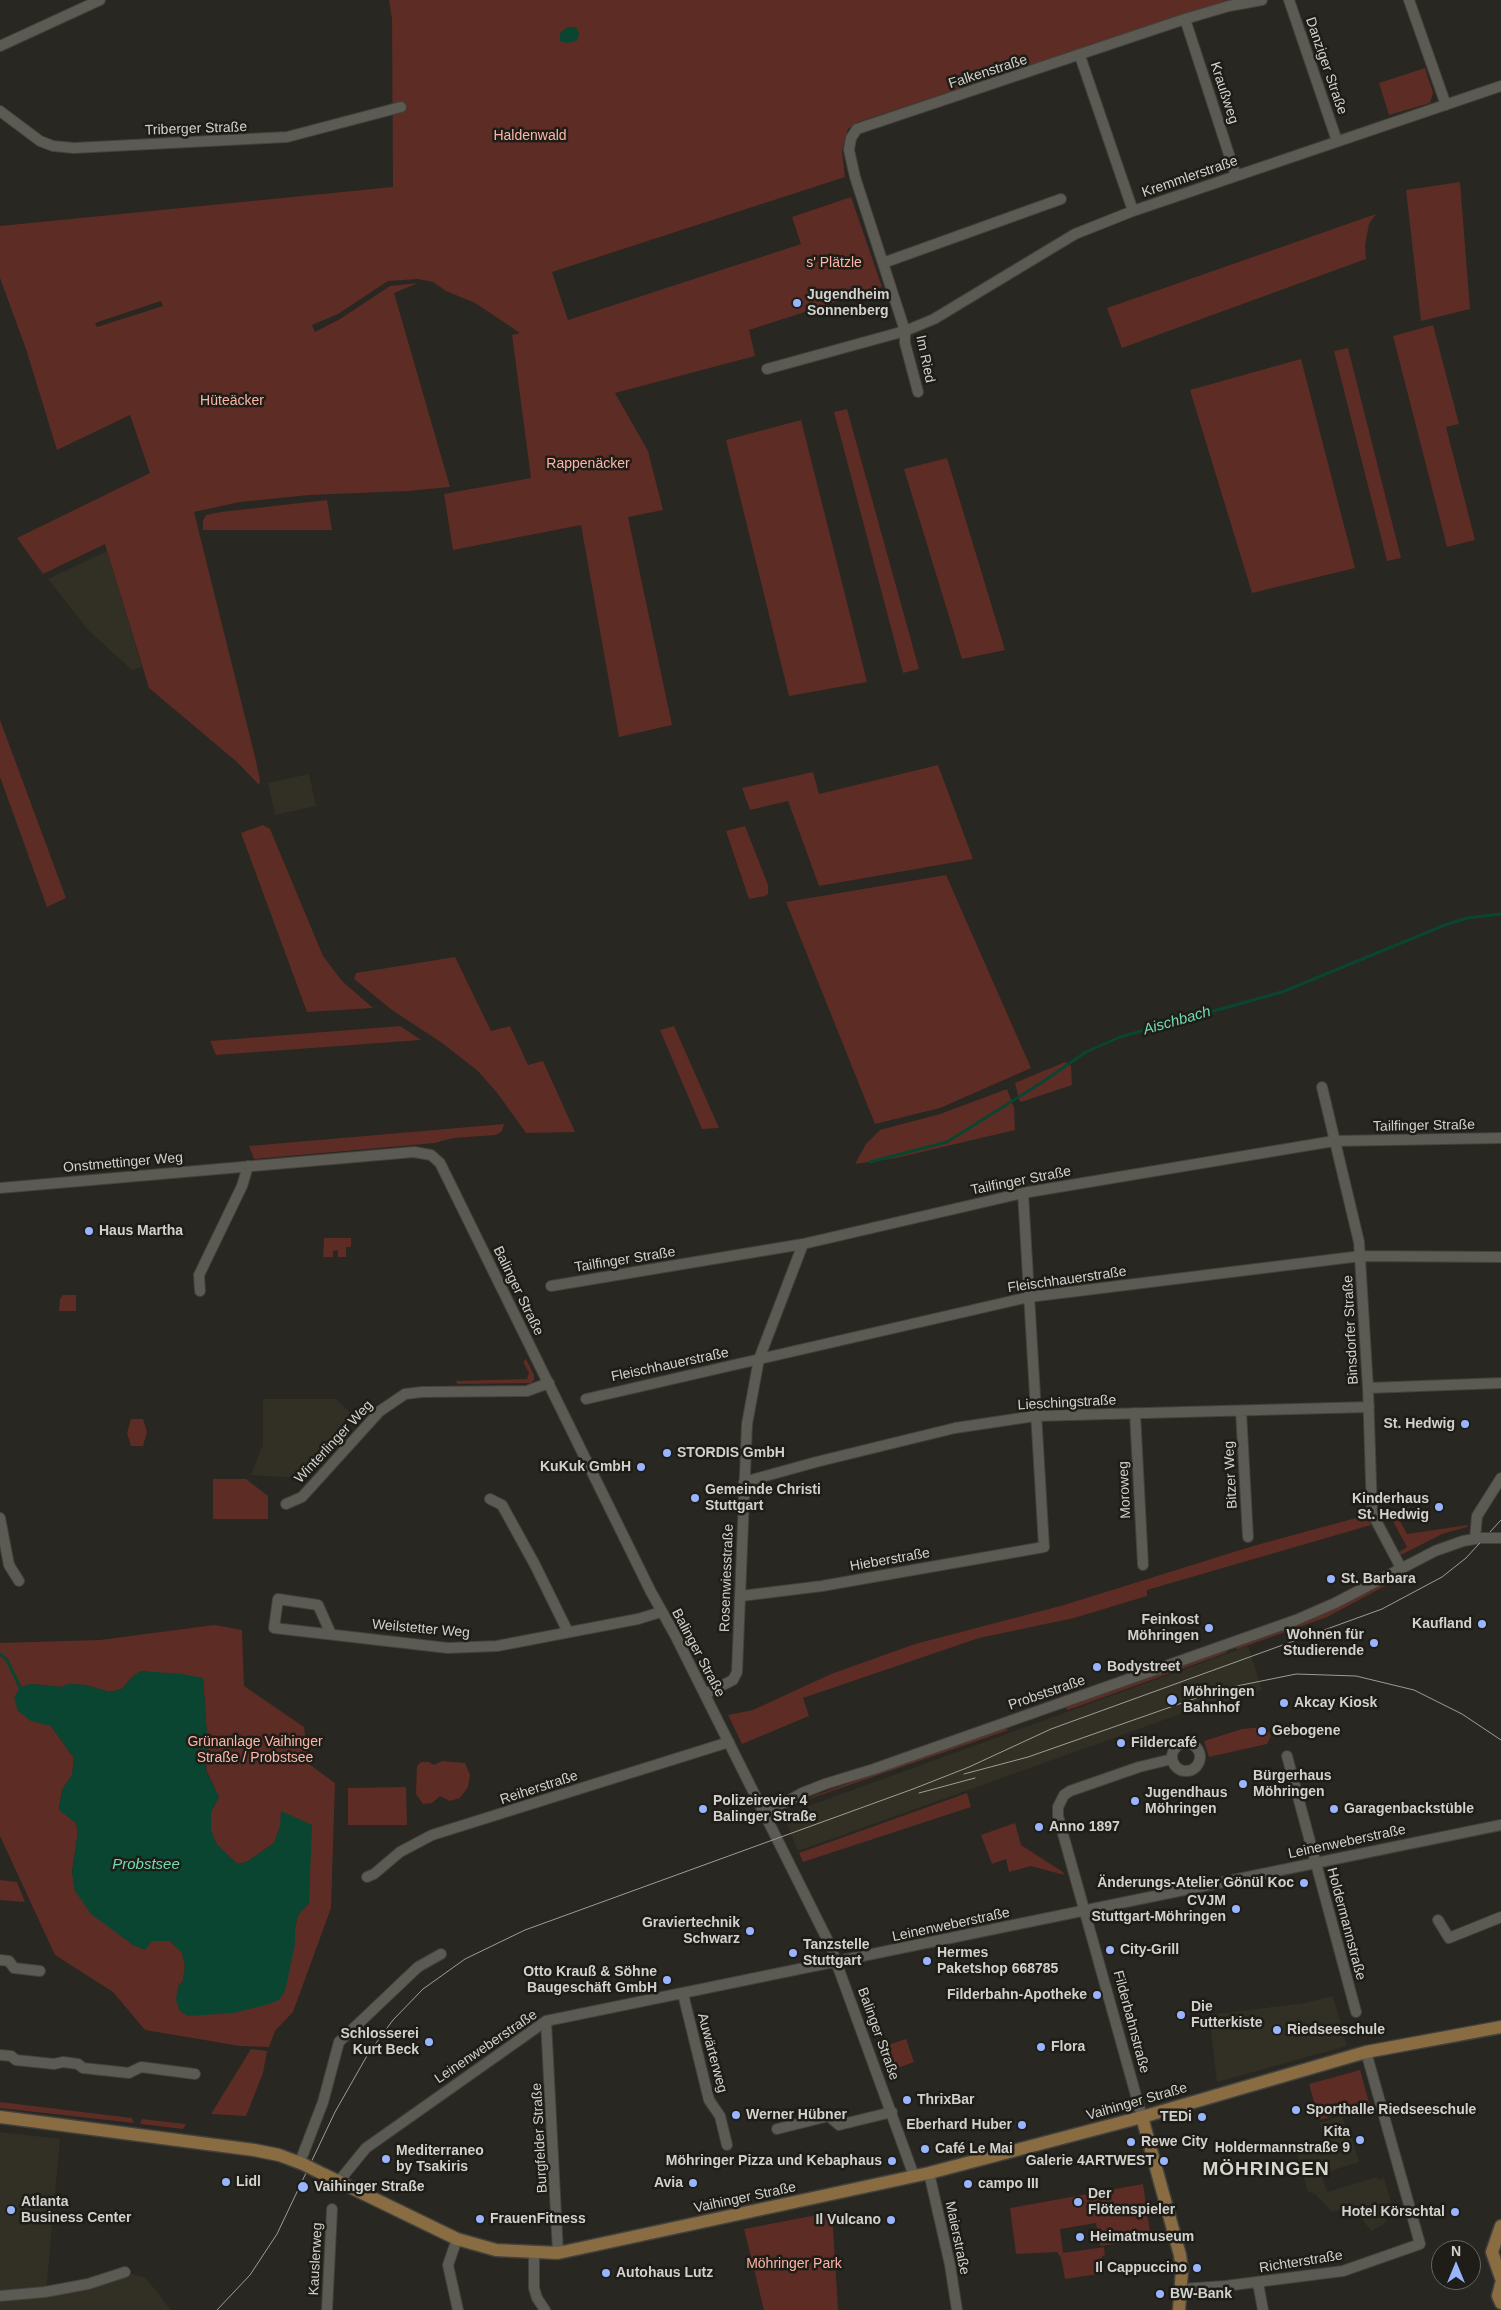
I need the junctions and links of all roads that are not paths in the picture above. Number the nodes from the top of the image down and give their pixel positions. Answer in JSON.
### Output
{"nodes":[{"id":1,"x":100,"y":0,"type":"edge"},
{"id":2,"x":1262,"y":0,"type":"edge"},
{"id":3,"x":1289,"y":0,"type":"edge"},
{"id":4,"x":1409,"y":0,"type":"edge"},
{"id":5,"x":1185,"y":20,"type":"junction"},
{"id":6,"x":0,"y":46,"type":"edge"},
{"id":7,"x":1080,"y":56,"type":"junction"},
{"id":8,"x":1501,"y":86,"type":"edge"},
{"id":9,"x":1446,"y":105,"type":"junction"},
{"id":10,"x":401,"y":107,"type":"dead end"},
{"id":11,"x":0,"y":111,"type":"edge"},
{"id":12,"x":1337,"y":141,"type":"junction"},
{"id":13,"x":1236,"y":176,"type":"junction"},
{"id":14,"x":1061,"y":199,"type":"dead end"},
{"id":15,"x":1133,"y":211,"type":"junction"},
{"id":16,"x":883,"y":264,"type":"junction"},
{"id":17,"x":905,"y":331,"type":"junction"},
{"id":18,"x":767,"y":369,"type":"dead end"},
{"id":19,"x":918,"y":392,"type":"dead end"},
{"id":20,"x":1322,"y":1087,"type":"dead end"},
{"id":21,"x":1501,"y":1138,"type":"edge"},
{"id":22,"x":1334,"y":1141,"type":"junction"},
{"id":23,"x":431,"y":1155,"type":"joint"},
{"id":24,"x":248,"y":1166,"type":"junction"},
{"id":25,"x":0,"y":1188,"type":"edge"},
{"id":26,"x":1023,"y":1193,"type":"junction"},
{"id":27,"x":803,"y":1244,"type":"junction"},
{"id":28,"x":1361,"y":1256,"type":"junction"},
{"id":29,"x":1501,"y":1257,"type":"edge"},
{"id":30,"x":551,"y":1286,"type":"dead end"},
{"id":31,"x":200,"y":1291,"type":"dead end"},
{"id":32,"x":1029,"y":1296,"type":"junction"},
{"id":33,"x":759,"y":1359,"type":"junction"},
{"id":34,"x":548,"y":1383,"type":"junction"},
{"id":35,"x":1501,"y":1383,"type":"edge"},
{"id":36,"x":1368,"y":1388,"type":"junction"},
{"id":37,"x":586,"y":1399,"type":"dead end"},
{"id":38,"x":1369,"y":1408,"type":"junction"},
{"id":39,"x":1241,"y":1411,"type":"junction"},
{"id":40,"x":1135,"y":1413,"type":"junction"},
{"id":41,"x":1035,"y":1416,"type":"junction"},
{"id":42,"x":1501,"y":1478,"type":"edge"},
{"id":43,"x":744,"y":1482,"type":"junction"},
{"id":44,"x":490,"y":1499,"type":"dead end"},
{"id":45,"x":286,"y":1504,"type":"dead end"},
{"id":46,"x":0,"y":1518,"type":"edge"},
{"id":47,"x":1248,"y":1537,"type":"dead end"},
{"id":48,"x":1478,"y":1538,"type":"junction"},
{"id":49,"x":1501,"y":1538,"type":"edge"},
{"id":50,"x":1143,"y":1565,"type":"dead end"},
{"id":51,"x":1401,"y":1568,"type":"junction"},
{"id":52,"x":18,"y":1581,"type":"dead end"},
{"id":53,"x":741,"y":1596,"type":"junction"},
{"id":54,"x":661,"y":1612,"type":"junction"},
{"id":55,"x":568,"y":1632,"type":"junction"},
{"id":56,"x":331,"y":1634,"type":"junction"},
{"id":57,"x":704,"y":1694,"type":"junction"},
{"id":58,"x":729,"y":1742,"type":"junction"},
{"id":59,"x":1287,"y":1756,"type":"dead end"},
{"id":60,"x":1172,"y":1758,"type":"dead end"},
{"id":61,"x":766,"y":1814,"type":"junction"},
{"id":62,"x":1501,"y":1825,"type":"edge"},
{"id":63,"x":1316,"y":1862,"type":"junction"},
{"id":64,"x":367,"y":1877,"type":"dead end"},
{"id":65,"x":1086,"y":1910,"type":"junction"},
{"id":66,"x":1501,"y":1917,"type":"edge"},
{"id":67,"x":1438,"y":1920,"type":"dead end"},
{"id":68,"x":442,"y":1954,"type":"dead end"},
{"id":69,"x":0,"y":1960,"type":"edge"},
{"id":70,"x":837,"y":1962,"type":"junction"},
{"id":71,"x":40,"y":1971,"type":"dead end"},
{"id":72,"x":683,"y":1994,"type":"junction"},
{"id":73,"x":1356,"y":2012,"type":"dead end"},
{"id":74,"x":546,"y":2021,"type":"junction"},
{"id":75,"x":1501,"y":2027,"type":"edge"},
{"id":76,"x":1366,"y":2052,"type":"junction"},
{"id":77,"x":0,"y":2055,"type":"edge"},
{"id":78,"x":195,"y":2074,"type":"dead end"},
{"id":79,"x":892,"y":2112,"type":"junction"},
{"id":80,"x":0,"y":2117,"type":"edge"},
{"id":81,"x":1142,"y":2117,"type":"junction"},
{"id":82,"x":777,"y":2129,"type":"dead end"},
{"id":83,"x":727,"y":2145,"type":"dead end"},
{"id":84,"x":302,"y":2163,"type":"junction"},
{"id":85,"x":929,"y":2173,"type":"junction"},
{"id":86,"x":914,"y":2176,"type":"junction"},
{"id":87,"x":339,"y":2181,"type":"junction"},
{"id":88,"x":332,"y":2209,"type":"dead end"},
{"id":89,"x":1500,"y":2234,"type":"edge"},
{"id":90,"x":457,"y":2239,"type":"junction"},
{"id":91,"x":534,"y":2253,"type":"junction"},
{"id":92,"x":558,"y":2253,"type":"junction"},
{"id":93,"x":124,"y":2272,"type":"dead end"},
{"id":94,"x":1501,"y":2278,"type":"edge"},
{"id":95,"x":1258,"y":2283,"type":"junction"},
{"id":96,"x":1501,"y":2284,"type":"edge"},
{"id":97,"x":1181,"y":2288,"type":"junction"},
{"id":98,"x":0,"y":2296,"type":"edge"},
{"id":99,"x":1501,"y":2303,"type":"edge"},
{"id":100,"x":327,"y":2310,"type":"edge"},
{"id":101,"x":458,"y":2310,"type":"edge"},
{"id":102,"x":545,"y":2310,"type":"edge"},
{"id":103,"x":957,"y":2310,"type":"edge"},
{"id":104,"x":1178,"y":2310,"type":"edge"},
{"id":105,"x":1263,"y":2310,"type":"edge"}],
"edges":[{"from":1,"to":6,"type":"street"},
{"from":2,"to":5,"type":"street","name":"Falkenstraße"},
{"from":3,"to":12,"type":"street","name":"Danziger Straße"},
{"from":4,"to":9,"type":"street"},
{"from":5,"to":7,"type":"street","name":"Falkenstraße"},
{"from":5,"to":13,"type":"street","name":"Kraußweg"},
{"from":7,"to":15,"type":"street"},
{"from":7,"to":16,"type":"street","name":"Falkenstraße"},
{"from":8,"to":9,"type":"street","name":"Kremmlerstraße"},
{"from":9,"to":12,"type":"street","name":"Kremmlerstraße"},
{"from":10,"to":11,"type":"street","name":"Triberger Straße"},
{"from":12,"to":13,"type":"street","name":"Kremmlerstraße"},
{"from":13,"to":15,"type":"street","name":"Kremmlerstraße"},
{"from":14,"to":16,"type":"street"},
{"from":15,"to":17,"type":"street","name":"Kremmlerstraße"},
{"from":16,"to":17,"type":"street"},
{"from":17,"to":18,"type":"street","name":"Kremmlerstraße"},
{"from":17,"to":19,"type":"street","name":"Im Ried"},
{"from":20,"to":22,"type":"street","name":"Binsdorfer Straße"},
{"from":21,"to":22,"type":"street","name":"Tailfinger Straße"},
{"from":22,"to":26,"type":"street","name":"Tailfinger Straße"},
{"from":22,"to":28,"type":"street","name":"Binsdorfer Straße"},
{"from":23,"to":24,"type":"street","name":"Onstmettinger Weg"},
{"from":23,"to":34,"type":"street","name":"Balinger Straße"},
{"from":24,"to":25,"type":"street","name":"Onstmettinger Weg"},
{"from":24,"to":31,"type":"street"},
{"from":26,"to":27,"type":"street","name":"Tailfinger Straße"},
{"from":26,"to":32,"type":"street"},
{"from":27,"to":30,"type":"street","name":"Tailfinger Straße"},
{"from":27,"to":33,"type":"street","name":"Rosenwiesstraße"},
{"from":28,"to":29,"type":"street","name":"Fleischhauerstraße"},
{"from":28,"to":32,"type":"street","name":"Fleischhauerstraße"},
{"from":28,"to":36,"type":"street","name":"Binsdorfer Straße"},
{"from":32,"to":33,"type":"street","name":"Fleischhauerstraße"},
{"from":32,"to":41,"type":"street"},
{"from":33,"to":37,"type":"street","name":"Fleischhauerstraße"},
{"from":33,"to":43,"type":"street","name":"Rosenwiesstraße"},
{"from":34,"to":45,"type":"street","name":"Winterlinger Weg"},
{"from":34,"to":54,"type":"street","name":"Balinger Straße"},
{"from":35,"to":36,"type":"street"},
{"from":36,"to":38,"type":"street","name":"Binsdorfer Straße"},
{"from":38,"to":39,"type":"street","name":"Lieschingstraße"},
{"from":38,"to":51,"type":"street","name":"Binsdorfer Straße"},
{"from":39,"to":40,"type":"street","name":"Lieschingstraße"},
{"from":39,"to":47,"type":"street","name":"Bitzer Weg"},
{"from":40,"to":41,"type":"street","name":"Lieschingstraße"},
{"from":40,"to":50,"type":"street","name":"Moroweg"},
{"from":41,"to":43,"type":"street","name":"Lieschingstraße"},
{"from":41,"to":53,"type":"street","name":"Hieberstraße"},
{"from":42,"to":48,"type":"street"},
{"from":43,"to":53,"type":"street","name":"Rosenwiesstraße"},
{"from":44,"to":55,"type":"street"},
{"from":46,"to":52,"type":"street"},
{"from":48,"to":49,"type":"street","name":"Probststraße","bridge":true},
{"from":48,"to":51,"type":"street","name":"Probststraße"},
{"from":51,"to":61,"type":"street","name":"Probststraße"},
{"from":53,"to":57,"type":"street","name":"Rosenwiesstraße"},
{"from":54,"to":55,"type":"street","name":"Weilstetter Weg"},
{"from":54,"to":57,"type":"street","name":"Balinger Straße"},
{"from":55,"to":56,"type":"street","name":"Weilstetter Weg"},
{"from":56,"to":56,"type":"street","name":"Weilstetter Weg"},
{"from":57,"to":58,"type":"street","name":"Balinger Straße"},
{"from":58,"to":61,"type":"street","name":"Balinger Straße"},
{"from":58,"to":64,"type":"street","name":"Reiherstraße"},
{"from":59,"to":63,"type":"street","name":"Holdermannstraße"},
{"from":60,"to":65,"type":"street","name":"Filderbahnstraße"},
{"from":61,"to":70,"type":"street","name":"Balinger Straße"},
{"from":62,"to":63,"type":"street","name":"Leinenweberstraße"},
{"from":63,"to":65,"type":"street","name":"Leinenweberstraße"},
{"from":63,"to":73,"type":"street","name":"Holdermannstraße"},
{"from":65,"to":70,"type":"street","name":"Leinenweberstraße"},
{"from":65,"to":81,"type":"street","name":"Filderbahnstraße"},
{"from":66,"to":67,"type":"street"},
{"from":68,"to":84,"type":"street"},
{"from":69,"to":71,"type":"street"},
{"from":70,"to":72,"type":"street","name":"Leinenweberstraße"},
{"from":70,"to":79,"type":"street","name":"Balinger Straße"},
{"from":72,"to":74,"type":"street","name":"Leinenweberstraße"},
{"from":72,"to":83,"type":"street","name":"Auwärterweg"},
{"from":74,"to":87,"type":"street","name":"Leinenweberstraße"},
{"from":74,"to":92,"type":"street","name":"Burgfelder Straße"},
{"from":75,"to":76,"type":"main road","name":"Vaihinger Straße"},
{"from":76,"to":81,"type":"main road","name":"Vaihinger Straße"},
{"from":76,"to":95,"type":"street","name":"Richterstraße"},
{"from":77,"to":78,"type":"street"},
{"from":79,"to":82,"type":"street"},
{"from":79,"to":86,"type":"street","name":"Balinger Straße"},
{"from":80,"to":84,"type":"main road","name":"Vaihinger Straße"},
{"from":81,"to":85,"type":"main road","name":"Vaihinger Straße"},
{"from":81,"to":97,"type":"main road","name":"Filderbahnstraße"},
{"from":84,"to":87,"type":"main road","name":"Vaihinger Straße","bridge":true},
{"from":85,"to":86,"type":"main road","name":"Vaihinger Straße"},
{"from":85,"to":103,"type":"street","name":"Maierstraße"},
{"from":86,"to":92,"type":"main road","name":"Vaihinger Straße"},
{"from":87,"to":90,"type":"main road","name":"Vaihinger Straße"},
{"from":88,"to":100,"type":"street","name":"Kauslerweg"},
{"from":89,"to":94,"type":"main road"},
{"from":90,"to":91,"type":"main road","name":"Vaihinger Straße"},
{"from":90,"to":101,"type":"street"},
{"from":91,"to":92,"type":"main road","name":"Vaihinger Straße"},
{"from":91,"to":102,"type":"street"},
{"from":93,"to":98,"type":"street"},
{"from":95,"to":97,"type":"street","name":"Richterstraße"},
{"from":95,"to":105,"type":"street"},
{"from":96,"to":99,"type":"main road"},
{"from":97,"to":104,"type":"main road","name":"Filderbahnstraße"}]}
